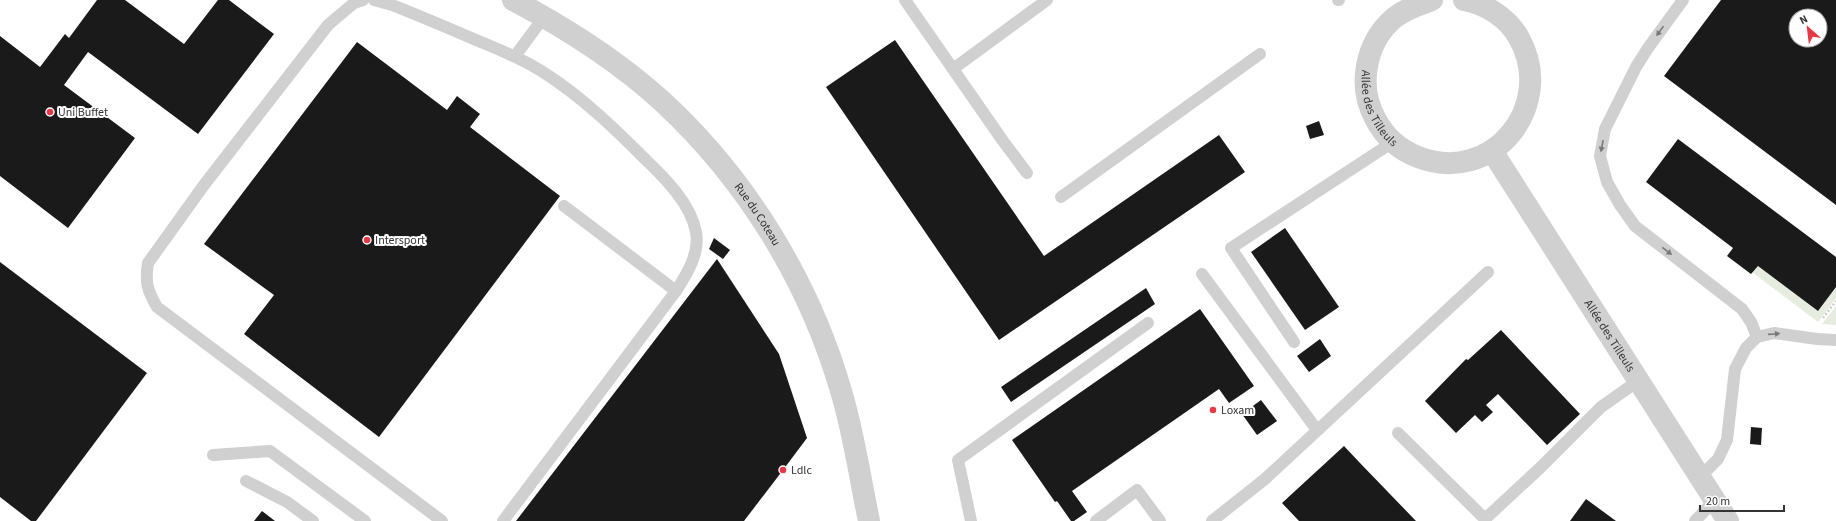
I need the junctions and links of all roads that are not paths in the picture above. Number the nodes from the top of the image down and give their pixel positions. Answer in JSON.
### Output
{"nodes":[{"id":1,"x":363,"y":0,"type":"edge"},
{"id":2,"x":374,"y":0,"type":"edge"},
{"id":3,"x":513,"y":0,"type":"edge"},
{"id":4,"x":905,"y":0,"type":"edge"},
{"id":5,"x":1432,"y":0,"type":"edge"},
{"id":6,"x":1464,"y":0,"type":"edge"},
{"id":7,"x":1683,"y":0,"type":"edge"},
{"id":8,"x":1042,"y":1,"type":"edge"},
{"id":9,"x":544,"y":17,"type":"junction"},
{"id":10,"x":1260,"y":54,"type":"dead end"},
{"id":11,"x":515,"y":56,"type":"junction"},
{"id":12,"x":953,"y":69,"type":"junction"},
{"id":13,"x":1392,"y":142,"type":"junction"},
{"id":14,"x":1492,"y":151,"type":"junction"},
{"id":15,"x":1027,"y":173,"type":"dead end"},
{"id":16,"x":1061,"y":197,"type":"dead end"},
{"id":17,"x":564,"y":206,"type":"dead end"},
{"id":18,"x":1488,"y":272,"type":"dead end"},
{"id":19,"x":1202,"y":274,"type":"dead end"},
{"id":20,"x":676,"y":291,"type":"junction"},
{"id":21,"x":1148,"y":323,"type":"dead end"},
{"id":22,"x":1757,"y":337,"type":"junction"},
{"id":23,"x":1836,"y":340,"type":"edge"},
{"id":24,"x":1294,"y":342,"type":"dead end"},
{"id":25,"x":1638,"y":381,"type":"junction"},
{"id":26,"x":1317,"y":430,"type":"junction"},
{"id":27,"x":1398,"y":433,"type":"dead end"},
{"id":28,"x":213,"y":455,"type":"dead end"},
{"id":29,"x":1700,"y":477,"type":"junction"},
{"id":30,"x":246,"y":480,"type":"dead end"},
{"id":31,"x":1715,"y":500,"type":"junction"},
{"id":32,"x":313,"y":521,"type":"edge"},
{"id":33,"x":365,"y":521,"type":"edge"},
{"id":34,"x":442,"y":521,"type":"edge"},
{"id":35,"x":503,"y":521,"type":"edge"},
{"id":36,"x":869,"y":521,"type":"edge"},
{"id":37,"x":971,"y":521,"type":"edge"},
{"id":38,"x":1096,"y":521,"type":"edge"},
{"id":39,"x":1160,"y":521,"type":"edge"},
{"id":40,"x":1212,"y":521,"type":"edge"},
{"id":41,"x":1695,"y":521,"type":"edge"},
{"id":42,"x":1728,"y":521,"type":"edge"}],
"edges":[{"from":1,"to":34,"type":"lane"},
{"from":2,"to":11,"type":"lane"},
{"from":3,"to":9,"type":"street","name":"Rue du Coteau"},
{"from":4,"to":12,"type":"lane"},
{"from":5,"to":13,"type":"street","name":"Allée des Tilleuls"},
{"from":6,"to":14,"type":"street","name":"Allée des Tilleuls"},
{"from":7,"to":22,"type":"lane","one_way":true},
{"from":8,"to":12,"type":"lane"},
{"from":9,"to":11,"type":"lane"},
{"from":9,"to":36,"type":"street","name":"Rue du Coteau"},
{"from":10,"to":16,"type":"lane"},
{"from":11,"to":20,"type":"lane"},
{"from":12,"to":15,"type":"lane"},
{"from":13,"to":14,"type":"street","name":"Allée des Tilleuls"},
{"from":13,"to":24,"type":"lane"},
{"from":14,"to":25,"type":"street","name":"Allée des Tilleuls"},
{"from":17,"to":20,"type":"lane"},
{"from":18,"to":26,"type":"lane"},
{"from":19,"to":26,"type":"lane"},
{"from":20,"to":35,"type":"lane"},
{"from":21,"to":37,"type":"lane"},
{"from":22,"to":23,"type":"lane","one_way":true},
{"from":22,"to":29,"type":"lane"},
{"from":25,"to":27,"type":"lane"},
{"from":25,"to":29,"type":"street","name":"Allée des Tilleuls"},
{"from":26,"to":40,"type":"lane"},
{"from":28,"to":33,"type":"lane"},
{"from":29,"to":31,"type":"street","name":"Allée des Tilleuls"},
{"from":30,"to":32,"type":"lane"},
{"from":31,"to":41,"type":"lane"},
{"from":31,"to":42,"type":"street","name":"Allée des Tilleuls"},
{"from":38,"to":39,"type":"lane"}]}
